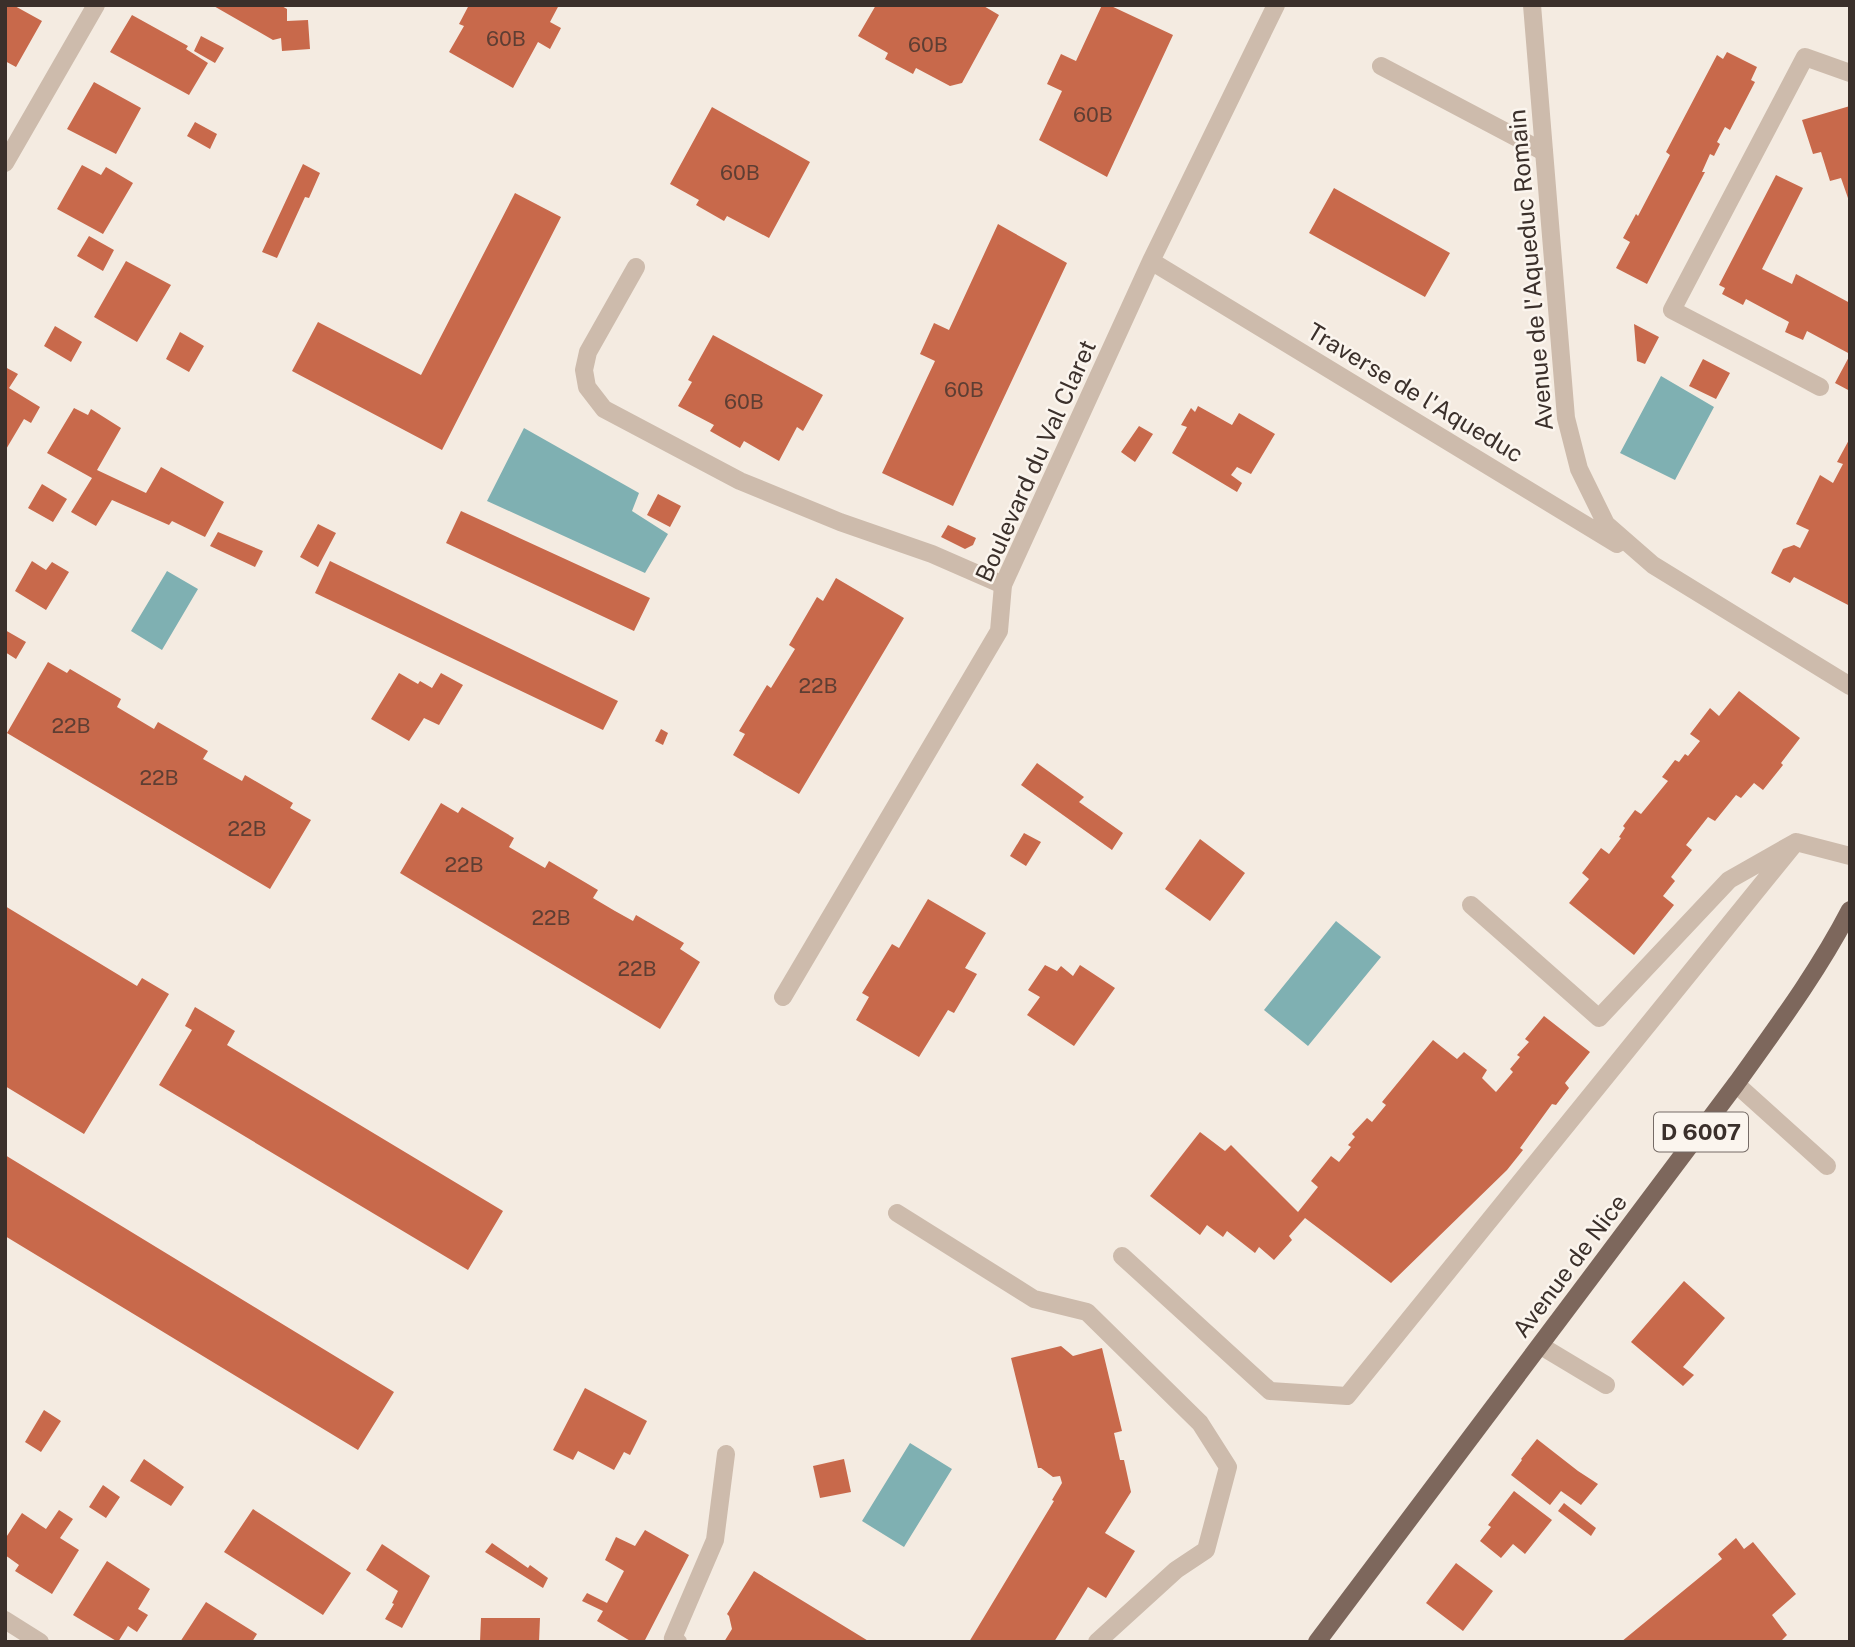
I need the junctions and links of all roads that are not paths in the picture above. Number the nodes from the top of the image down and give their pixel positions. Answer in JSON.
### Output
{"nodes":[{"id":1,"x":96,"y":5,"type":"edge"},
{"id":2,"x":1276,"y":5,"type":"edge"},
{"id":3,"x":1532,"y":5,"type":"edge"},
{"id":4,"x":1381,"y":66,"type":"dead end"},
{"id":5,"x":1850,"y":73,"type":"edge"},
{"id":6,"x":1544,"y":152,"type":"junction"},
{"id":7,"x":5,"y":163,"type":"edge"},
{"id":8,"x":1151,"y":261,"type":"junction"},
{"id":9,"x":636,"y":267,"type":"dead end"},
{"id":10,"x":1820,"y":387,"type":"dead end"},
{"id":11,"x":1653,"y":565,"type":"junction"},
{"id":12,"x":1003,"y":585,"type":"junction"},
{"id":13,"x":1850,"y":686,"type":"edge"},
{"id":14,"x":1796,"y":842,"type":"junction"},
{"id":15,"x":1850,"y":856,"type":"edge"},
{"id":16,"x":1471,"y":905,"type":"dead end"},
{"id":17,"x":1850,"y":911,"type":"edge"},
{"id":18,"x":783,"y":997,"type":"dead end"},
{"id":19,"x":1736,"y":1084,"type":"junction"},
{"id":20,"x":1827,"y":1166,"type":"dead end"},
{"id":21,"x":897,"y":1213,"type":"dead end"},
{"id":22,"x":1122,"y":1256,"type":"dead end"},
{"id":23,"x":1541,"y":1346,"type":"junction"},
{"id":24,"x":1606,"y":1385,"type":"dead end"},
{"id":25,"x":726,"y":1454,"type":"dead end"},
{"id":26,"x":5,"y":1620,"type":"edge"},
{"id":27,"x":40,"y":1642,"type":"edge"},
{"id":28,"x":678,"y":1642,"type":"edge"},
{"id":29,"x":1097,"y":1642,"type":"edge"},
{"id":30,"x":1317,"y":1642,"type":"edge"}],
"edges":[{"from":1,"to":7,"type":"street"},
{"from":2,"to":8,"type":"street","name":"Boulevard du Val Claret"},
{"from":3,"to":6,"type":"street","name":"Avenue de l'Aqueduc Romain"},
{"from":4,"to":6,"type":"street"},
{"from":5,"to":10,"type":"street"},
{"from":6,"to":11,"type":"street","name":"Avenue de l'Aqueduc Romain"},
{"from":8,"to":11,"type":"street","name":"Traverse de l'Aqueduc"},
{"from":8,"to":12,"type":"street","name":"Boulevard du Val Claret"},
{"from":9,"to":12,"type":"street"},
{"from":11,"to":13,"type":"street","name":"Avenue de l'Aqueduc Romain"},
{"from":12,"to":18,"type":"street","name":"Boulevard du Val Claret"},
{"from":14,"to":15,"type":"street"},
{"from":14,"to":16,"type":"street"},
{"from":14,"to":22,"type":"street"},
{"from":17,"to":19,"type":"main road","name":"Avenue de Nice","number":"D 6007"},
{"from":19,"to":20,"type":"street"},
{"from":19,"to":23,"type":"main road","name":"Avenue de Nice","number":"D 6007"},
{"from":21,"to":29,"type":"street"},
{"from":23,"to":24,"type":"street"},
{"from":23,"to":30,"type":"main road","name":"Avenue de Nice","number":"D 6007"},
{"from":25,"to":28,"type":"street"},
{"from":26,"to":27,"type":"street"}]}
